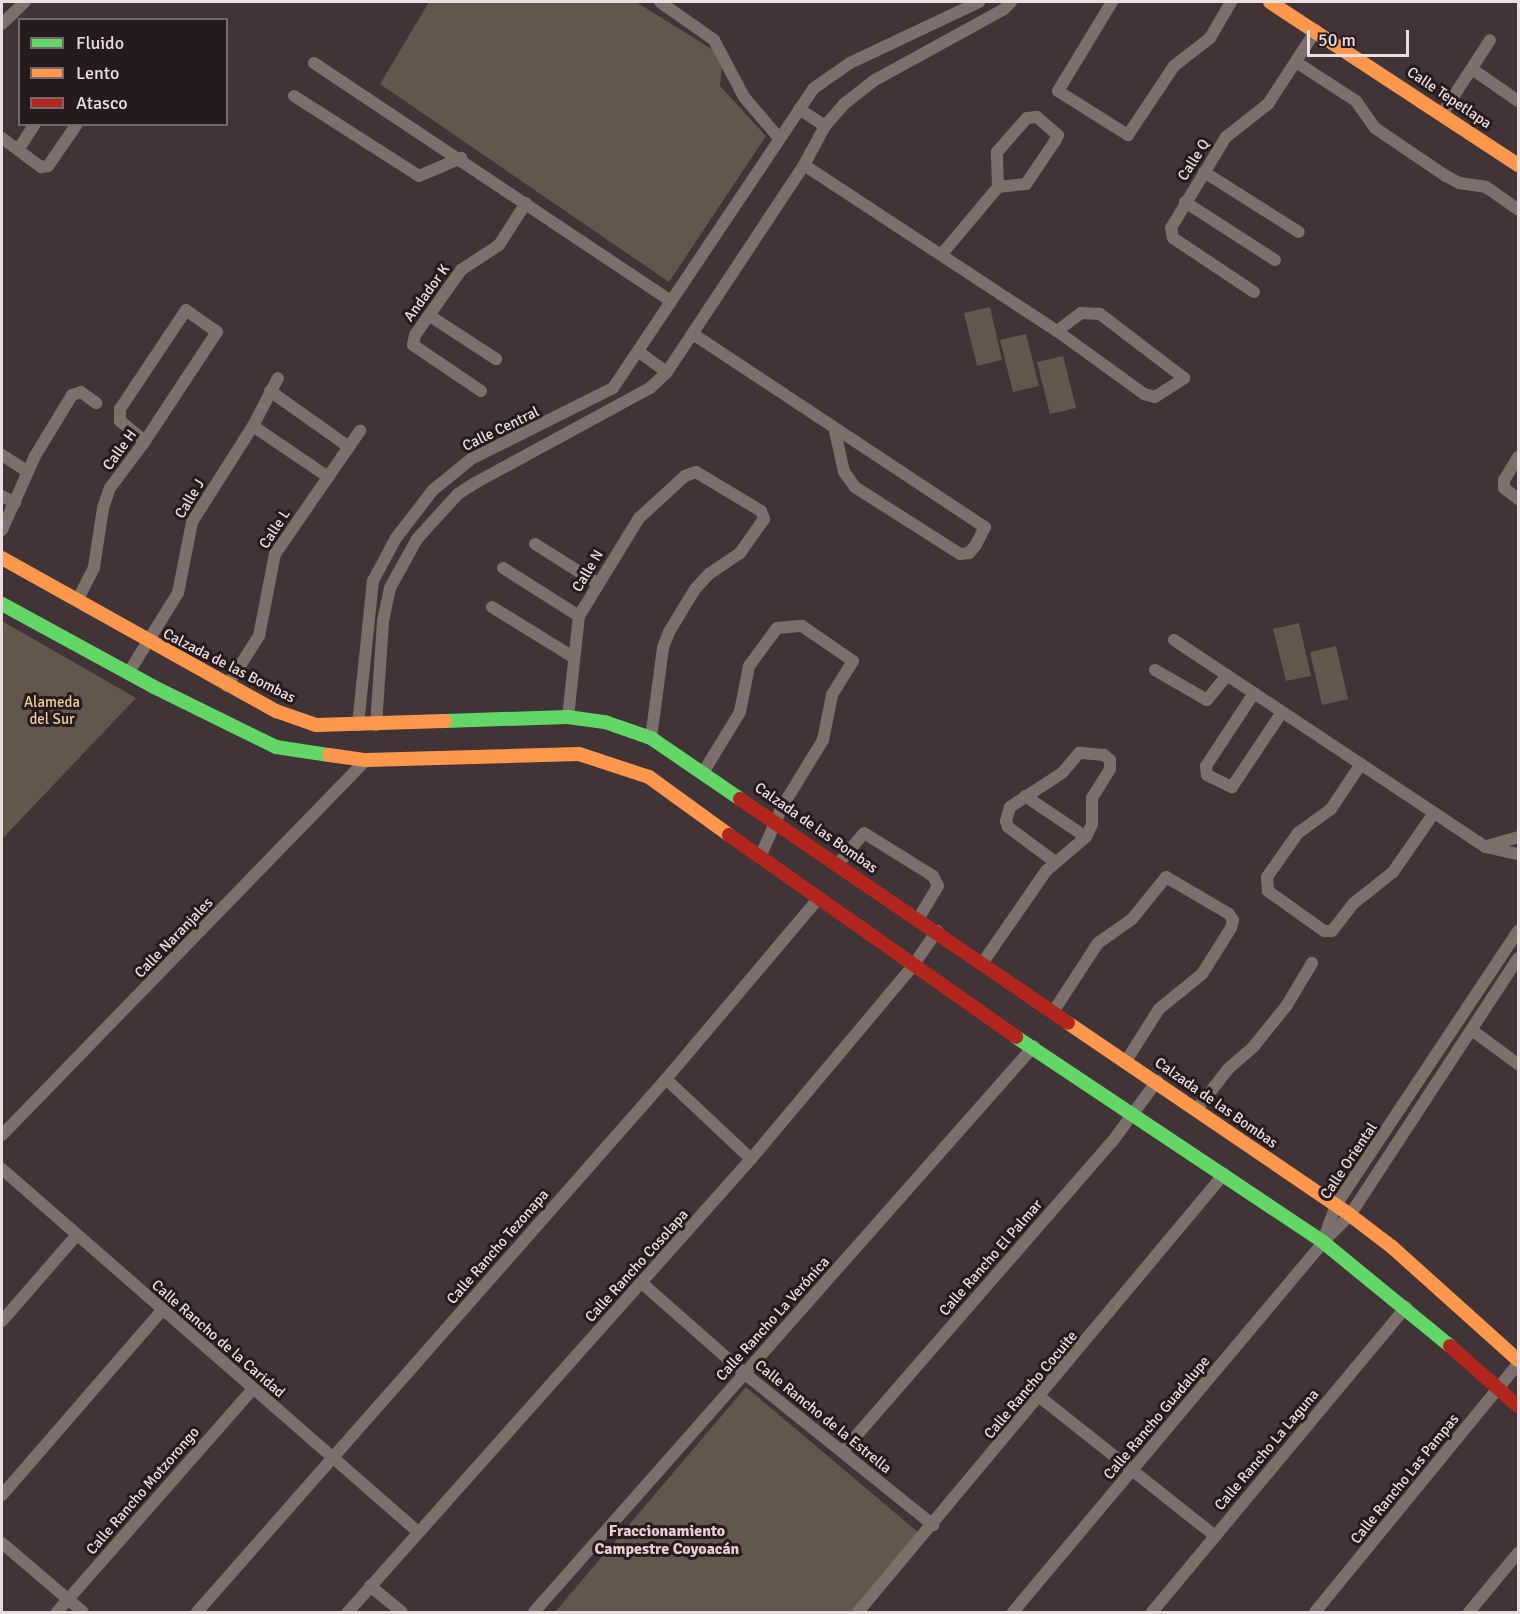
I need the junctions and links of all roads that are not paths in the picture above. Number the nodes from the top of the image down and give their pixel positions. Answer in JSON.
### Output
{"nodes":[{"id":1,"x":25,"y":2,"type":"edge"},
{"id":2,"x":660,"y":2,"type":"edge"},
{"id":3,"x":979,"y":2,"type":"edge"},
{"id":4,"x":1011,"y":2,"type":"edge"},
{"id":5,"x":1112,"y":2,"type":"edge"},
{"id":6,"x":1231,"y":2,"type":"edge"},
{"id":7,"x":1270,"y":2,"type":"edge"},
{"id":8,"x":2,"y":24,"type":"edge"},
{"id":9,"x":1316,"y":30,"type":"junction"},
{"id":10,"x":1490,"y":40,"type":"dead end"},
{"id":11,"x":1296,"y":62,"type":"junction"},
{"id":12,"x":314,"y":63,"type":"dead end"},
{"id":13,"x":1472,"y":69,"type":"junction"},
{"id":14,"x":294,"y":96,"type":"dead end"},
{"id":15,"x":1518,"y":101,"type":"edge"},
{"id":16,"x":799,"y":109,"type":"junction"},
{"id":17,"x":1442,"y":114,"type":"junction"},
{"id":18,"x":34,"y":126,"type":"edge"},
{"id":19,"x":76,"y":126,"type":"edge"},
{"id":20,"x":825,"y":126,"type":"junction"},
{"id":21,"x":2,"y":138,"type":"edge"},
{"id":22,"x":779,"y":138,"type":"junction"},
{"id":23,"x":18,"y":150,"type":"junction"},
{"id":24,"x":461,"y":158,"type":"junction"},
{"id":25,"x":804,"y":165,"type":"junction"},
{"id":26,"x":1518,"y":165,"type":"edge"},
{"id":27,"x":1204,"y":172,"type":"junction"},
{"id":28,"x":998,"y":187,"type":"junction"},
{"id":29,"x":1185,"y":202,"type":"junction"},
{"id":30,"x":526,"y":203,"type":"junction"},
{"id":31,"x":1518,"y":209,"type":"edge"},
{"id":32,"x":1299,"y":232,"type":"dead end"},
{"id":33,"x":941,"y":255,"type":"junction"},
{"id":34,"x":1275,"y":261,"type":"dead end"},
{"id":35,"x":1254,"y":292,"type":"dead end"},
{"id":36,"x":671,"y":301,"type":"junction"},
{"id":37,"x":430,"y":316,"type":"junction"},
{"id":38,"x":1057,"y":331,"type":"junction"},
{"id":39,"x":693,"y":334,"type":"junction"},
{"id":40,"x":639,"y":352,"type":"junction"},
{"id":41,"x":496,"y":359,"type":"dead end"},
{"id":42,"x":667,"y":372,"type":"junction"},
{"id":43,"x":278,"y":378,"type":"dead end"},
{"id":44,"x":481,"y":391,"type":"dead end"},
{"id":45,"x":270,"y":392,"type":"junction"},
{"id":46,"x":96,"y":403,"type":"dead end"},
{"id":47,"x":253,"y":426,"type":"junction"},
{"id":48,"x":360,"y":431,"type":"dead end"},
{"id":49,"x":835,"y":431,"type":"junction"},
{"id":50,"x":145,"y":441,"type":"junction"},
{"id":51,"x":349,"y":447,"type":"junction"},
{"id":52,"x":2,"y":455,"type":"edge"},
{"id":53,"x":1518,"y":457,"type":"edge"},
{"id":54,"x":28,"y":472,"type":"junction"},
{"id":55,"x":328,"y":477,"type":"junction"},
{"id":56,"x":2,"y":496,"type":"edge"},
{"id":57,"x":1518,"y":499,"type":"edge"},
{"id":58,"x":15,"y":503,"type":"junction"},
{"id":59,"x":2,"y":530,"type":"edge"},
{"id":60,"x":536,"y":544,"type":"dead end"},
{"id":61,"x":2,"y":558,"type":"edge"},
{"id":62,"x":502,"y":568,"type":"dead end"},
{"id":63,"x":597,"y":583,"type":"junction"},
{"id":64,"x":78,"y":599,"type":"junction"},
{"id":65,"x":2,"y":604,"type":"edge"},
{"id":66,"x":492,"y":607,"type":"dead end"},
{"id":67,"x":579,"y":616,"type":"junction"},
{"id":68,"x":1174,"y":640,"type":"dead end"},
{"id":69,"x":150,"y":644,"type":"junction"},
{"id":70,"x":573,"y":657,"type":"junction"},
{"id":71,"x":1155,"y":670,"type":"dead end"},
{"id":72,"x":129,"y":672,"type":"junction"},
{"id":73,"x":1227,"y":675,"type":"junction"},
{"id":74,"x":227,"y":686,"type":"junction"},
{"id":75,"x":1254,"y":693,"type":"junction"},
{"id":76,"x":1282,"y":712,"type":"junction"},
{"id":77,"x":568,"y":717,"type":"junction"},
{"id":78,"x":358,"y":725,"type":"junction"},
{"id":79,"x":376,"y":725,"type":"junction"},
{"id":80,"x":651,"y":738,"type":"junction"},
{"id":81,"x":366,"y":760,"type":"junction"},
{"id":82,"x":1361,"y":764,"type":"junction"},
{"id":83,"x":704,"y":771,"type":"junction"},
{"id":84,"x":1025,"y":796,"type":"junction"},
{"id":85,"x":1434,"y":813,"type":"junction"},
{"id":86,"x":776,"y":820,"type":"junction"},
{"id":87,"x":1086,"y":837,"type":"junction"},
{"id":88,"x":1518,"y":837,"type":"edge"},
{"id":89,"x":1485,"y":847,"type":"junction"},
{"id":90,"x":1518,"y":854,"type":"edge"},
{"id":91,"x":761,"y":855,"type":"junction"},
{"id":92,"x":1054,"y":861,"type":"junction"},
{"id":93,"x":838,"y":864,"type":"junction"},
{"id":94,"x":819,"y":898,"type":"junction"},
{"id":95,"x":920,"y":918,"type":"junction"},
{"id":96,"x":1518,"y":930,"type":"edge"},
{"id":97,"x":937,"y":931,"type":"junction"},
{"id":98,"x":1518,"y":958,"type":"edge"},
{"id":99,"x":983,"y":962,"type":"junction"},
{"id":100,"x":1312,"y":963,"type":"dead end"},
{"id":101,"x":912,"y":966,"type":"junction"},
{"id":102,"x":1053,"y":1012,"type":"junction"},
{"id":103,"x":1473,"y":1031,"type":"junction"},
{"id":104,"x":1034,"y":1046,"type":"junction"},
{"id":105,"x":1126,"y":1061,"type":"junction"},
{"id":106,"x":1518,"y":1064,"type":"edge"},
{"id":107,"x":666,"y":1079,"type":"junction"},
{"id":108,"x":1157,"y":1081,"type":"junction"},
{"id":109,"x":1197,"y":1109,"type":"junction"},
{"id":110,"x":1134,"y":1116,"type":"junction"},
{"id":111,"x":2,"y":1135,"type":"edge"},
{"id":112,"x":751,"y":1159,"type":"junction"},
{"id":113,"x":2,"y":1169,"type":"edge"},
{"id":114,"x":1224,"y":1174,"type":"junction"},
{"id":115,"x":1336,"y":1205,"type":"junction"},
{"id":116,"x":1350,"y":1215,"type":"junction"},
{"id":117,"x":76,"y":1236,"type":"junction"},
{"id":118,"x":1323,"y":1242,"type":"junction"},
{"id":119,"x":642,"y":1284,"type":"junction"},
{"id":120,"x":1406,"y":1307,"type":"junction"},
{"id":121,"x":162,"y":1310,"type":"junction"},
{"id":122,"x":2,"y":1321,"type":"edge"},
{"id":123,"x":1518,"y":1360,"type":"edge"},
{"id":124,"x":1518,"y":1364,"type":"edge"},
{"id":125,"x":744,"y":1373,"type":"junction"},
{"id":126,"x":1498,"y":1388,"type":"junction"},
{"id":127,"x":253,"y":1389,"type":"junction"},
{"id":128,"x":1041,"y":1398,"type":"junction"},
{"id":129,"x":1518,"y":1406,"type":"edge"},
{"id":130,"x":843,"y":1451,"type":"junction"},
{"id":131,"x":332,"y":1457,"type":"junction"},
{"id":132,"x":1134,"y":1469,"type":"junction"},
{"id":133,"x":2,"y":1495,"type":"edge"},
{"id":134,"x":933,"y":1525,"type":"junction"},
{"id":135,"x":417,"y":1531,"type":"junction"},
{"id":136,"x":1215,"y":1536,"type":"junction"},
{"id":137,"x":2,"y":1542,"type":"edge"},
{"id":138,"x":1518,"y":1553,"type":"edge"},
{"id":139,"x":370,"y":1586,"type":"junction"},
{"id":140,"x":67,"y":1600,"type":"junction"},
{"id":141,"x":861,"y":1611,"type":"edge"},
{"id":142,"x":1474,"y":1611,"type":"edge"},
{"id":143,"x":57,"y":1612,"type":"edge"},
{"id":144,"x":83,"y":1612,"type":"edge"},
{"id":145,"x":197,"y":1612,"type":"edge"},
{"id":146,"x":348,"y":1612,"type":"edge"},
{"id":147,"x":402,"y":1612,"type":"edge"},
{"id":148,"x":534,"y":1612,"type":"edge"},
{"id":149,"x":1013,"y":1612,"type":"edge"},
{"id":150,"x":1152,"y":1612,"type":"edge"},
{"id":151,"x":1315,"y":1612,"type":"edge"}],
"edges":[{"from":1,"to":8,"type":"street"},
{"from":2,"to":22,"type":"street"},
{"from":3,"to":16,"type":"street","name":"Calle Central"},
{"from":4,"to":20,"type":"street","name":"Calle Central"},
{"from":5,"to":6,"type":"street"},
{"from":7,"to":9,"type":"main road","name":"Calle Tepetlapa"},
{"from":9,"to":11,"type":"street","name":"Calle Q"},
{"from":9,"to":17,"type":"main road","name":"Calle Tepetlapa"},
{"from":10,"to":13,"type":"street"},
{"from":11,"to":27,"type":"street","name":"Calle Q"},
{"from":11,"to":31,"type":"street"},
{"from":12,"to":24,"type":"street"},
{"from":13,"to":15,"type":"street"},
{"from":13,"to":17,"type":"street"},
{"from":14,"to":24,"type":"street"},
{"from":16,"to":20,"type":"street"},
{"from":16,"to":22,"type":"street","name":"Calle Central"},
{"from":17,"to":26,"type":"main road","name":"Calle Tepetlapa"},
{"from":18,"to":23,"type":"street"},
{"from":19,"to":23,"type":"street"},
{"from":20,"to":25,"type":"street","name":"Calle Central"},
{"from":21,"to":23,"type":"street"},
{"from":22,"to":36,"type":"street","name":"Calle Central"},
{"from":24,"to":30,"type":"street"},
{"from":25,"to":33,"type":"street"},
{"from":25,"to":39,"type":"street","name":"Calle Central"},
{"from":27,"to":29,"type":"street","name":"Calle Q"},
{"from":27,"to":32,"type":"street"},
{"from":28,"to":28,"type":"street"},
{"from":28,"to":33,"type":"street"},
{"from":29,"to":34,"type":"street"},
{"from":29,"to":35,"type":"street","name":"Calle Q"},
{"from":30,"to":36,"type":"street"},
{"from":30,"to":37,"type":"street","name":"Andador K"},
{"from":33,"to":38,"type":"street"},
{"from":36,"to":40,"type":"street","name":"Calle Central"},
{"from":37,"to":41,"type":"street"},
{"from":37,"to":44,"type":"street","name":"Andador K"},
{"from":38,"to":38,"type":"street"},
{"from":39,"to":42,"type":"street","name":"Calle Central"},
{"from":39,"to":49,"type":"street"},
{"from":40,"to":42,"type":"street"},
{"from":40,"to":78,"type":"street","name":"Calle Central"},
{"from":42,"to":79,"type":"street","name":"Calle Central"},
{"from":43,"to":45,"type":"street","name":"Calle J"},
{"from":45,"to":47,"type":"street","name":"Calle J"},
{"from":45,"to":51,"type":"street"},
{"from":46,"to":54,"type":"street"},
{"from":47,"to":55,"type":"street"},
{"from":47,"to":69,"type":"street","name":"Calle J"},
{"from":48,"to":51,"type":"street","name":"Calle L"},
{"from":49,"to":49,"type":"street"},
{"from":50,"to":50,"type":"street","name":"Calle H"},
{"from":50,"to":64,"type":"street","name":"Calle H"},
{"from":51,"to":55,"type":"street","name":"Calle L"},
{"from":52,"to":54,"type":"street"},
{"from":53,"to":57,"type":"street"},
{"from":54,"to":58,"type":"street"},
{"from":55,"to":74,"type":"street","name":"Calle L"},
{"from":56,"to":58,"type":"street"},
{"from":58,"to":59,"type":"street"},
{"from":60,"to":63,"type":"street"},
{"from":61,"to":64,"type":"main road","name":"Calzada de las Bombas"},
{"from":62,"to":67,"type":"street"},
{"from":63,"to":67,"type":"street","name":"Calle N"},
{"from":63,"to":80,"type":"street","name":"Calle N"},
{"from":64,"to":69,"type":"main road","name":"Calzada de las Bombas"},
{"from":65,"to":72,"type":"main road"},
{"from":66,"to":70,"type":"street"},
{"from":67,"to":70,"type":"street","name":"Calle N"},
{"from":68,"to":73,"type":"street"},
{"from":69,"to":72,"type":"street","name":"Calle J"},
{"from":69,"to":74,"type":"main road","name":"Calzada de las Bombas"},
{"from":70,"to":77,"type":"street","name":"Calle N"},
{"from":71,"to":73,"type":"street"},
{"from":72,"to":81,"type":"main road"},
{"from":73,"to":75,"type":"street"},
{"from":74,"to":78,"type":"main road","name":"Calzada de las Bombas"},
{"from":75,"to":76,"type":"street"},
{"from":75,"to":76,"type":"street"},
{"from":76,"to":82,"type":"street"},
{"from":77,"to":79,"type":"main road","name":"Calzada de las Bombas"},
{"from":77,"to":80,"type":"main road","name":"Calzada de las Bombas"},
{"from":78,"to":79,"type":"main road","name":"Calzada de las Bombas"},
{"from":80,"to":83,"type":"main road","name":"Calzada de las Bombas"},
{"from":81,"to":91,"type":"main road"},
{"from":81,"to":111,"type":"street","name":"Calle Naranjales"},
{"from":82,"to":85,"type":"street"},
{"from":82,"to":85,"type":"street"},
{"from":83,"to":86,"type":"main road","name":"Calzada de las Bombas"},
{"from":83,"to":86,"type":"street"},
{"from":84,"to":87,"type":"street"},
{"from":84,"to":87,"type":"street"},
{"from":84,"to":92,"type":"street"},
{"from":85,"to":89,"type":"street"},
{"from":86,"to":91,"type":"street"},
{"from":86,"to":93,"type":"main road","name":"Calzada de las Bombas"},
{"from":87,"to":92,"type":"street"},
{"from":88,"to":89,"type":"street"},
{"from":89,"to":90,"type":"street"},
{"from":91,"to":94,"type":"main road"},
{"from":92,"to":99,"type":"street"},
{"from":93,"to":95,"type":"main road","name":"Calzada de las Bombas"},
{"from":93,"to":95,"type":"street"},
{"from":94,"to":101,"type":"main road"},
{"from":94,"to":107,"type":"street","name":"Calle Rancho Tezonapa"},
{"from":95,"to":97,"type":"main road","name":"Calzada de las Bombas"},
{"from":96,"to":115,"type":"street","name":"Calle Oriental"},
{"from":97,"to":99,"type":"main road","name":"Calzada de las Bombas"},
{"from":97,"to":101,"type":"street","name":"Calle Rancho Cosolapa"},
{"from":98,"to":103,"type":"street","name":"Calle Oriental"},
{"from":99,"to":102,"type":"main road","name":"Calzada de las Bombas"},
{"from":100,"to":109,"type":"street"},
{"from":101,"to":104,"type":"main road"},
{"from":101,"to":112,"type":"street","name":"Calle Rancho Cosolapa"},
{"from":102,"to":105,"type":"main road","name":"Calzada de las Bombas"},
{"from":102,"to":105,"type":"street"},
{"from":103,"to":106,"type":"street"},
{"from":103,"to":116,"type":"street","name":"Calle Oriental"},
{"from":104,"to":110,"type":"main road"},
{"from":104,"to":125,"type":"street","name":"Calle Rancho La Verónica"},
{"from":105,"to":108,"type":"main road","name":"Calzada de las Bombas"},
{"from":107,"to":112,"type":"street"},
{"from":107,"to":131,"type":"street","name":"Calle Rancho Tezonapa"},
{"from":108,"to":109,"type":"main road","name":"Calzada de las Bombas"},
{"from":108,"to":110,"type":"street","name":"Calle Rancho El Palmar"},
{"from":109,"to":115,"type":"main road","name":"Calzada de las Bombas"},
{"from":110,"to":114,"type":"main road"},
{"from":110,"to":130,"type":"street","name":"Calle Rancho El Palmar"},
{"from":112,"to":119,"type":"street","name":"Calle Rancho Cosolapa"},
{"from":113,"to":117,"type":"street","name":"Calle Rancho de la Caridad"},
{"from":114,"to":118,"type":"main road"},
{"from":114,"to":128,"type":"street","name":"Calle Rancho Cocuite"},
{"from":115,"to":116,"type":"main road","name":"Calzada de las Bombas"},
{"from":115,"to":118,"type":"street","name":"Calle Oriental"},
{"from":116,"to":118,"type":"street","name":"Calle Oriental"},
{"from":116,"to":123,"type":"main road","name":"Calzada de las Bombas"},
{"from":117,"to":121,"type":"street","name":"Calle Rancho de la Caridad"},
{"from":117,"to":122,"type":"street"},
{"from":118,"to":120,"type":"main road"},
{"from":118,"to":132,"type":"street","name":"Calle Rancho Guadalupe"},
{"from":119,"to":125,"type":"street","name":"Calle Rancho de la Estrella"},
{"from":119,"to":135,"type":"street","name":"Calle Rancho Cosolapa"},
{"from":120,"to":126,"type":"main road"},
{"from":120,"to":136,"type":"street","name":"Calle Rancho La Laguna"},
{"from":121,"to":127,"type":"street","name":"Calle Rancho de la Caridad"},
{"from":121,"to":133,"type":"street"},
{"from":124,"to":126,"type":"street","name":"Calle Rancho Las Pampas"},
{"from":125,"to":130,"type":"street","name":"Calle Rancho de la Estrella"},
{"from":125,"to":148,"type":"street","name":"Calle Rancho La Verónica"},
{"from":126,"to":129,"type":"main road"},
{"from":126,"to":151,"type":"street","name":"Calle Rancho Las Pampas"},
{"from":127,"to":131,"type":"street","name":"Calle Rancho de la Caridad"},
{"from":127,"to":140,"type":"street","name":"Calle Rancho Motzorongo"},
{"from":128,"to":132,"type":"street"},
{"from":128,"to":134,"type":"street","name":"Calle Rancho Cocuite"},
{"from":130,"to":134,"type":"street","name":"Calle Rancho de la Estrella"},
{"from":131,"to":135,"type":"street","name":"Calle Rancho de la Caridad"},
{"from":131,"to":145,"type":"street","name":"Calle Rancho Tezonapa"},
{"from":132,"to":136,"type":"street"},
{"from":132,"to":149,"type":"street","name":"Calle Rancho Guadalupe"},
{"from":134,"to":141,"type":"street","name":"Calle Rancho Cocuite"},
{"from":135,"to":139,"type":"street","name":"Calle Rancho Cosolapa"},
{"from":136,"to":150,"type":"street","name":"Calle Rancho La Laguna"},
{"from":137,"to":140,"type":"street"},
{"from":138,"to":142,"type":"street"},
{"from":139,"to":146,"type":"street","name":"Calle Rancho Cosolapa"},
{"from":139,"to":147,"type":"street"},
{"from":140,"to":143,"type":"street","name":"Calle Rancho Motzorongo"},
{"from":140,"to":144,"type":"street"}]}
